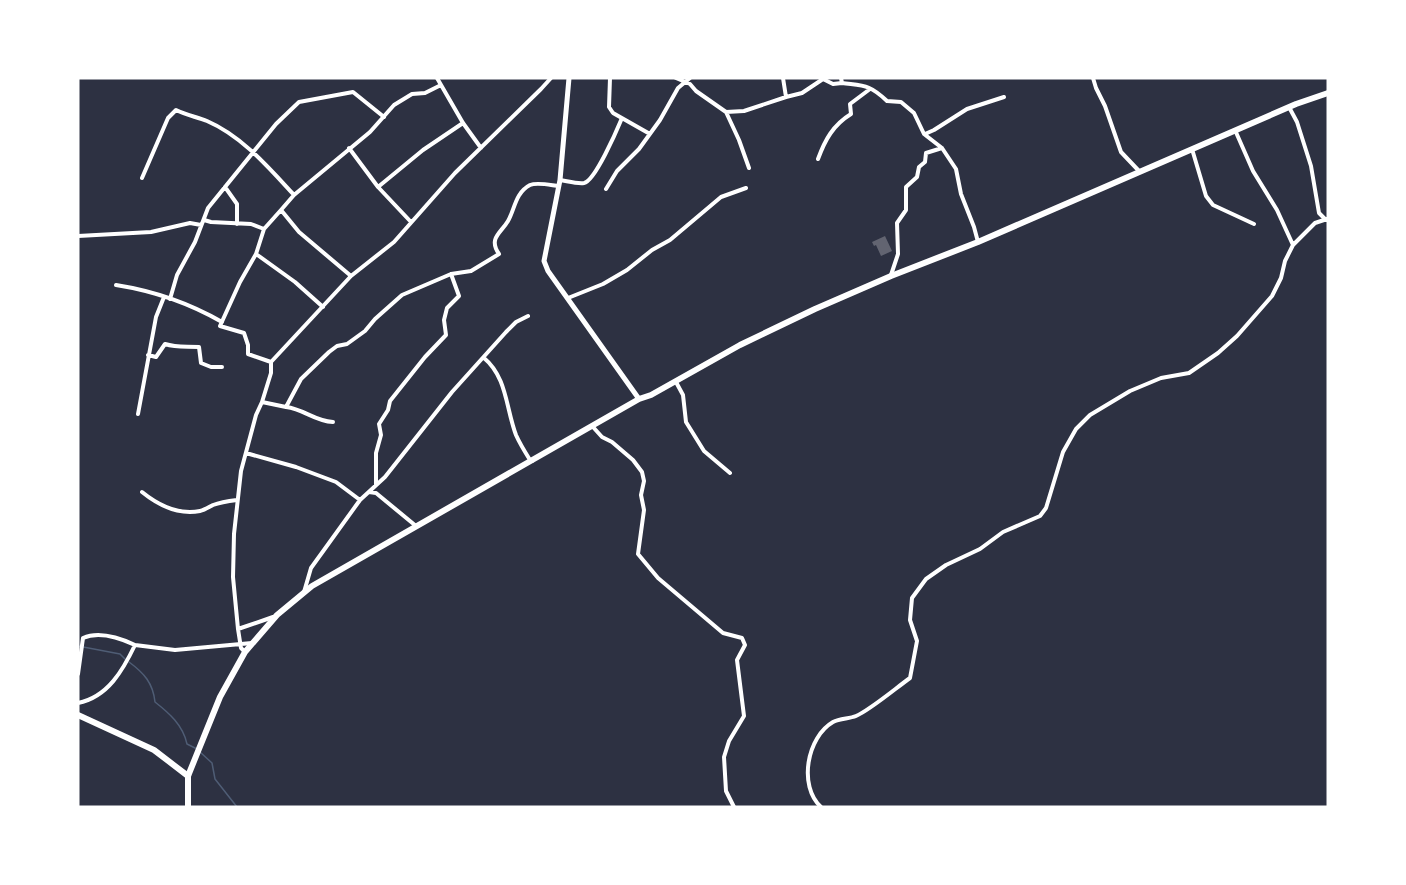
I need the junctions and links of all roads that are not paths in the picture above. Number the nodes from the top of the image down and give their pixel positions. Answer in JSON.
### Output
{"nodes":[{"id":1,"x":437,"y":78,"type":"edge"},
{"id":2,"x":551,"y":78,"type":"edge"},
{"id":3,"x":568,"y":78,"type":"edge"},
{"id":4,"x":610,"y":78,"type":"edge"},
{"id":5,"x":676,"y":78,"type":"edge"},
{"id":6,"x":690,"y":78,"type":"edge"},
{"id":7,"x":783,"y":78,"type":"edge"},
{"id":8,"x":1093,"y":78,"type":"edge"},
{"id":9,"x":842,"y":80,"type":"edge"},
{"id":10,"x":684,"y":82,"type":"junction"},
{"id":11,"x":441,"y":85,"type":"junction"},
{"id":12,"x":870,"y":89,"type":"junction"},
{"id":13,"x":1328,"y":93,"type":"edge"},
{"id":14,"x":786,"y":97,"type":"junction"},
{"id":15,"x":1004,"y":97,"type":"dead end"},
{"id":16,"x":1289,"y":107,"type":"junction"},
{"id":17,"x":726,"y":112,"type":"junction"},
{"id":18,"x":384,"y":117,"type":"junction"},
{"id":19,"x":622,"y":118,"type":"junction"},
{"id":20,"x":463,"y":123,"type":"junction"},
{"id":21,"x":1235,"y":130,"type":"junction"},
{"id":22,"x":650,"y":134,"type":"junction"},
{"id":23,"x":924,"y":134,"type":"junction"},
{"id":24,"x":350,"y":148,"type":"junction"},
{"id":25,"x":481,"y":148,"type":"junction"},
{"id":26,"x":942,"y":148,"type":"junction"},
{"id":27,"x":1192,"y":149,"type":"junction"},
{"id":28,"x":253,"y":154,"type":"junction"},
{"id":29,"x":818,"y":159,"type":"dead end"},
{"id":30,"x":749,"y":168,"type":"dead end"},
{"id":31,"x":1140,"y":172,"type":"junction"},
{"id":32,"x":142,"y":178,"type":"dead end"},
{"id":33,"x":560,"y":183,"type":"junction"},
{"id":34,"x":225,"y":187,"type":"junction"},
{"id":35,"x":378,"y":187,"type":"junction"},
{"id":36,"x":746,"y":188,"type":"dead end"},
{"id":37,"x":606,"y":189,"type":"dead end"},
{"id":38,"x":294,"y":195,"type":"junction"},
{"id":39,"x":281,"y":210,"type":"junction"},
{"id":40,"x":1327,"y":219,"type":"edge"},
{"id":41,"x":204,"y":220,"type":"junction"},
{"id":42,"x":411,"y":222,"type":"junction"},
{"id":43,"x":237,"y":224,"type":"junction"},
{"id":44,"x":1254,"y":224,"type":"dead end"},
{"id":45,"x":201,"y":225,"type":"junction"},
{"id":46,"x":264,"y":229,"type":"junction"},
{"id":47,"x":78,"y":236,"type":"edge"},
{"id":48,"x":978,"y":242,"type":"junction"},
{"id":49,"x":1293,"y":245,"type":"junction"},
{"id":50,"x":256,"y":254,"type":"junction"},
{"id":51,"x":451,"y":274,"type":"junction"},
{"id":52,"x":351,"y":276,"type":"junction"},
{"id":53,"x":891,"y":276,"type":"junction"},
{"id":54,"x":116,"y":285,"type":"dead end"},
{"id":55,"x":164,"y":297,"type":"junction"},
{"id":56,"x":567,"y":298,"type":"junction"},
{"id":57,"x":170,"y":299,"type":"junction"},
{"id":58,"x":323,"y":307,"type":"junction"},
{"id":59,"x":528,"y":316,"type":"dead end"},
{"id":60,"x":222,"y":322,"type":"junction"},
{"id":61,"x":148,"y":355,"type":"junction"},
{"id":62,"x":484,"y":358,"type":"junction"},
{"id":63,"x":271,"y":362,"type":"junction"},
{"id":64,"x":222,"y":367,"type":"dead end"},
{"id":65,"x":676,"y":381,"type":"junction"},
{"id":66,"x":639,"y":399,"type":"junction"},
{"id":67,"x":262,"y":402,"type":"junction"},
{"id":68,"x":286,"y":407,"type":"junction"},
{"id":69,"x":138,"y":414,"type":"dead end"},
{"id":70,"x":333,"y":422,"type":"dead end"},
{"id":71,"x":593,"y":427,"type":"junction"},
{"id":72,"x":246,"y":453,"type":"junction"},
{"id":73,"x":534,"y":461,"type":"junction"},
{"id":74,"x":730,"y":473,"type":"dead end"},
{"id":75,"x":376,"y":485,"type":"junction"},
{"id":76,"x":142,"y":492,"type":"dead end"},
{"id":77,"x":369,"y":492,"type":"junction"},
{"id":78,"x":237,"y":500,"type":"junction"},
{"id":79,"x":360,"y":500,"type":"junction"},
{"id":80,"x":416,"y":526,"type":"junction"},
{"id":81,"x":303,"y":592,"type":"junction"},
{"id":82,"x":277,"y":615,"type":"junction"},
{"id":83,"x":238,"y":629,"type":"junction"},
{"id":84,"x":240,"y":643,"type":"junction"},
{"id":85,"x":252,"y":644,"type":"junction"},
{"id":86,"x":135,"y":645,"type":"junction"},
{"id":87,"x":245,"y":652,"type":"junction"},
{"id":88,"x":78,"y":674,"type":"edge"},
{"id":89,"x":79,"y":697,"type":"edge"},
{"id":90,"x":85,"y":701,"type":"junction"},
{"id":91,"x":78,"y":703,"type":"edge"},
{"id":92,"x":78,"y":715,"type":"edge"},
{"id":93,"x":188,"y":776,"type":"junction"},
{"id":94,"x":188,"y":807,"type":"edge"},
{"id":95,"x":734,"y":807,"type":"edge"},
{"id":96,"x":821,"y":807,"type":"edge"}],
"edges":[{"from":1,"to":11,"type":"street"},
{"from":2,"to":25,"type":"street"},
{"from":3,"to":33,"type":"main road"},
{"from":4,"to":19,"type":"street"},
{"from":5,"to":10,"type":"street"},
{"from":6,"to":10,"type":"street"},
{"from":7,"to":14,"type":"street"},
{"from":8,"to":31,"type":"street"},
{"from":9,"to":12,"type":"street"},
{"from":9,"to":14,"type":"street"},
{"from":10,"to":17,"type":"street"},
{"from":10,"to":22,"type":"street"},
{"from":11,"to":18,"type":"street"},
{"from":11,"to":20,"type":"street"},
{"from":12,"to":23,"type":"street"},
{"from":12,"to":29,"type":"street"},
{"from":13,"to":16,"type":"main road"},
{"from":14,"to":17,"type":"street"},
{"from":15,"to":23,"type":"street"},
{"from":16,"to":21,"type":"main road"},
{"from":16,"to":40,"type":"street"},
{"from":17,"to":30,"type":"street"},
{"from":18,"to":24,"type":"street"},
{"from":18,"to":28,"type":"street"},
{"from":19,"to":22,"type":"street"},
{"from":19,"to":33,"type":"street"},
{"from":20,"to":25,"type":"street"},
{"from":20,"to":35,"type":"street"},
{"from":21,"to":27,"type":"main road"},
{"from":21,"to":49,"type":"street"},
{"from":22,"to":37,"type":"street"},
{"from":23,"to":26,"type":"street"},
{"from":24,"to":35,"type":"street"},
{"from":24,"to":38,"type":"street"},
{"from":25,"to":42,"type":"street"},
{"from":26,"to":48,"type":"street"},
{"from":26,"to":53,"type":"street"},
{"from":27,"to":31,"type":"main road"},
{"from":27,"to":44,"type":"street"},
{"from":28,"to":32,"type":"street"},
{"from":28,"to":34,"type":"street"},
{"from":28,"to":38,"type":"street"},
{"from":31,"to":48,"type":"main road"},
{"from":33,"to":51,"type":"street"},
{"from":33,"to":56,"type":"main road"},
{"from":34,"to":41,"type":"street"},
{"from":34,"to":43,"type":"street"},
{"from":35,"to":42,"type":"street"},
{"from":36,"to":56,"type":"street"},
{"from":38,"to":39,"type":"street"},
{"from":39,"to":46,"type":"street"},
{"from":39,"to":52,"type":"street"},
{"from":40,"to":49,"type":"street"},
{"from":41,"to":43,"type":"street"},
{"from":41,"to":45,"type":"street"},
{"from":42,"to":52,"type":"street"},
{"from":43,"to":46,"type":"street"},
{"from":45,"to":47,"type":"street"},
{"from":45,"to":57,"type":"street"},
{"from":46,"to":50,"type":"street"},
{"from":48,"to":53,"type":"main road"},
{"from":49,"to":96,"type":"street"},
{"from":50,"to":58,"type":"street"},
{"from":50,"to":60,"type":"street"},
{"from":51,"to":68,"type":"street"},
{"from":51,"to":75,"type":"street"},
{"from":52,"to":58,"type":"street"},
{"from":53,"to":65,"type":"main road"},
{"from":54,"to":55,"type":"street"},
{"from":55,"to":57,"type":"street"},
{"from":55,"to":61,"type":"street"},
{"from":56,"to":66,"type":"main road"},
{"from":57,"to":60,"type":"street"},
{"from":58,"to":63,"type":"street"},
{"from":59,"to":62,"type":"street"},
{"from":60,"to":63,"type":"street"},
{"from":61,"to":64,"type":"street"},
{"from":61,"to":69,"type":"street"},
{"from":62,"to":73,"type":"street"},
{"from":62,"to":75,"type":"street"},
{"from":63,"to":67,"type":"street"},
{"from":65,"to":66,"type":"main road"},
{"from":65,"to":74,"type":"street"},
{"from":66,"to":71,"type":"main road"},
{"from":67,"to":68,"type":"street"},
{"from":67,"to":72,"type":"street"},
{"from":68,"to":70,"type":"street"},
{"from":71,"to":73,"type":"main road"},
{"from":71,"to":95,"type":"street"},
{"from":72,"to":78,"type":"street"},
{"from":72,"to":79,"type":"street"},
{"from":73,"to":80,"type":"main road"},
{"from":75,"to":77,"type":"street"},
{"from":76,"to":78,"type":"street"},
{"from":77,"to":79,"type":"street"},
{"from":77,"to":80,"type":"street"},
{"from":78,"to":83,"type":"street"},
{"from":79,"to":81,"type":"street"},
{"from":80,"to":81,"type":"main road"},
{"from":81,"to":82,"type":"main road"},
{"from":82,"to":83,"type":"street"},
{"from":82,"to":85,"type":"main road"},
{"from":83,"to":84,"type":"street"},
{"from":84,"to":85,"type":"street"},
{"from":84,"to":86,"type":"street"},
{"from":84,"to":87,"type":"street"},
{"from":85,"to":87,"type":"main road"},
{"from":86,"to":88,"type":"street"},
{"from":86,"to":90,"type":"street"},
{"from":87,"to":93,"type":"main road"},
{"from":89,"to":90,"type":"street"},
{"from":90,"to":91,"type":"street"},
{"from":92,"to":93,"type":"main road"},
{"from":93,"to":94,"type":"main road"}]}
